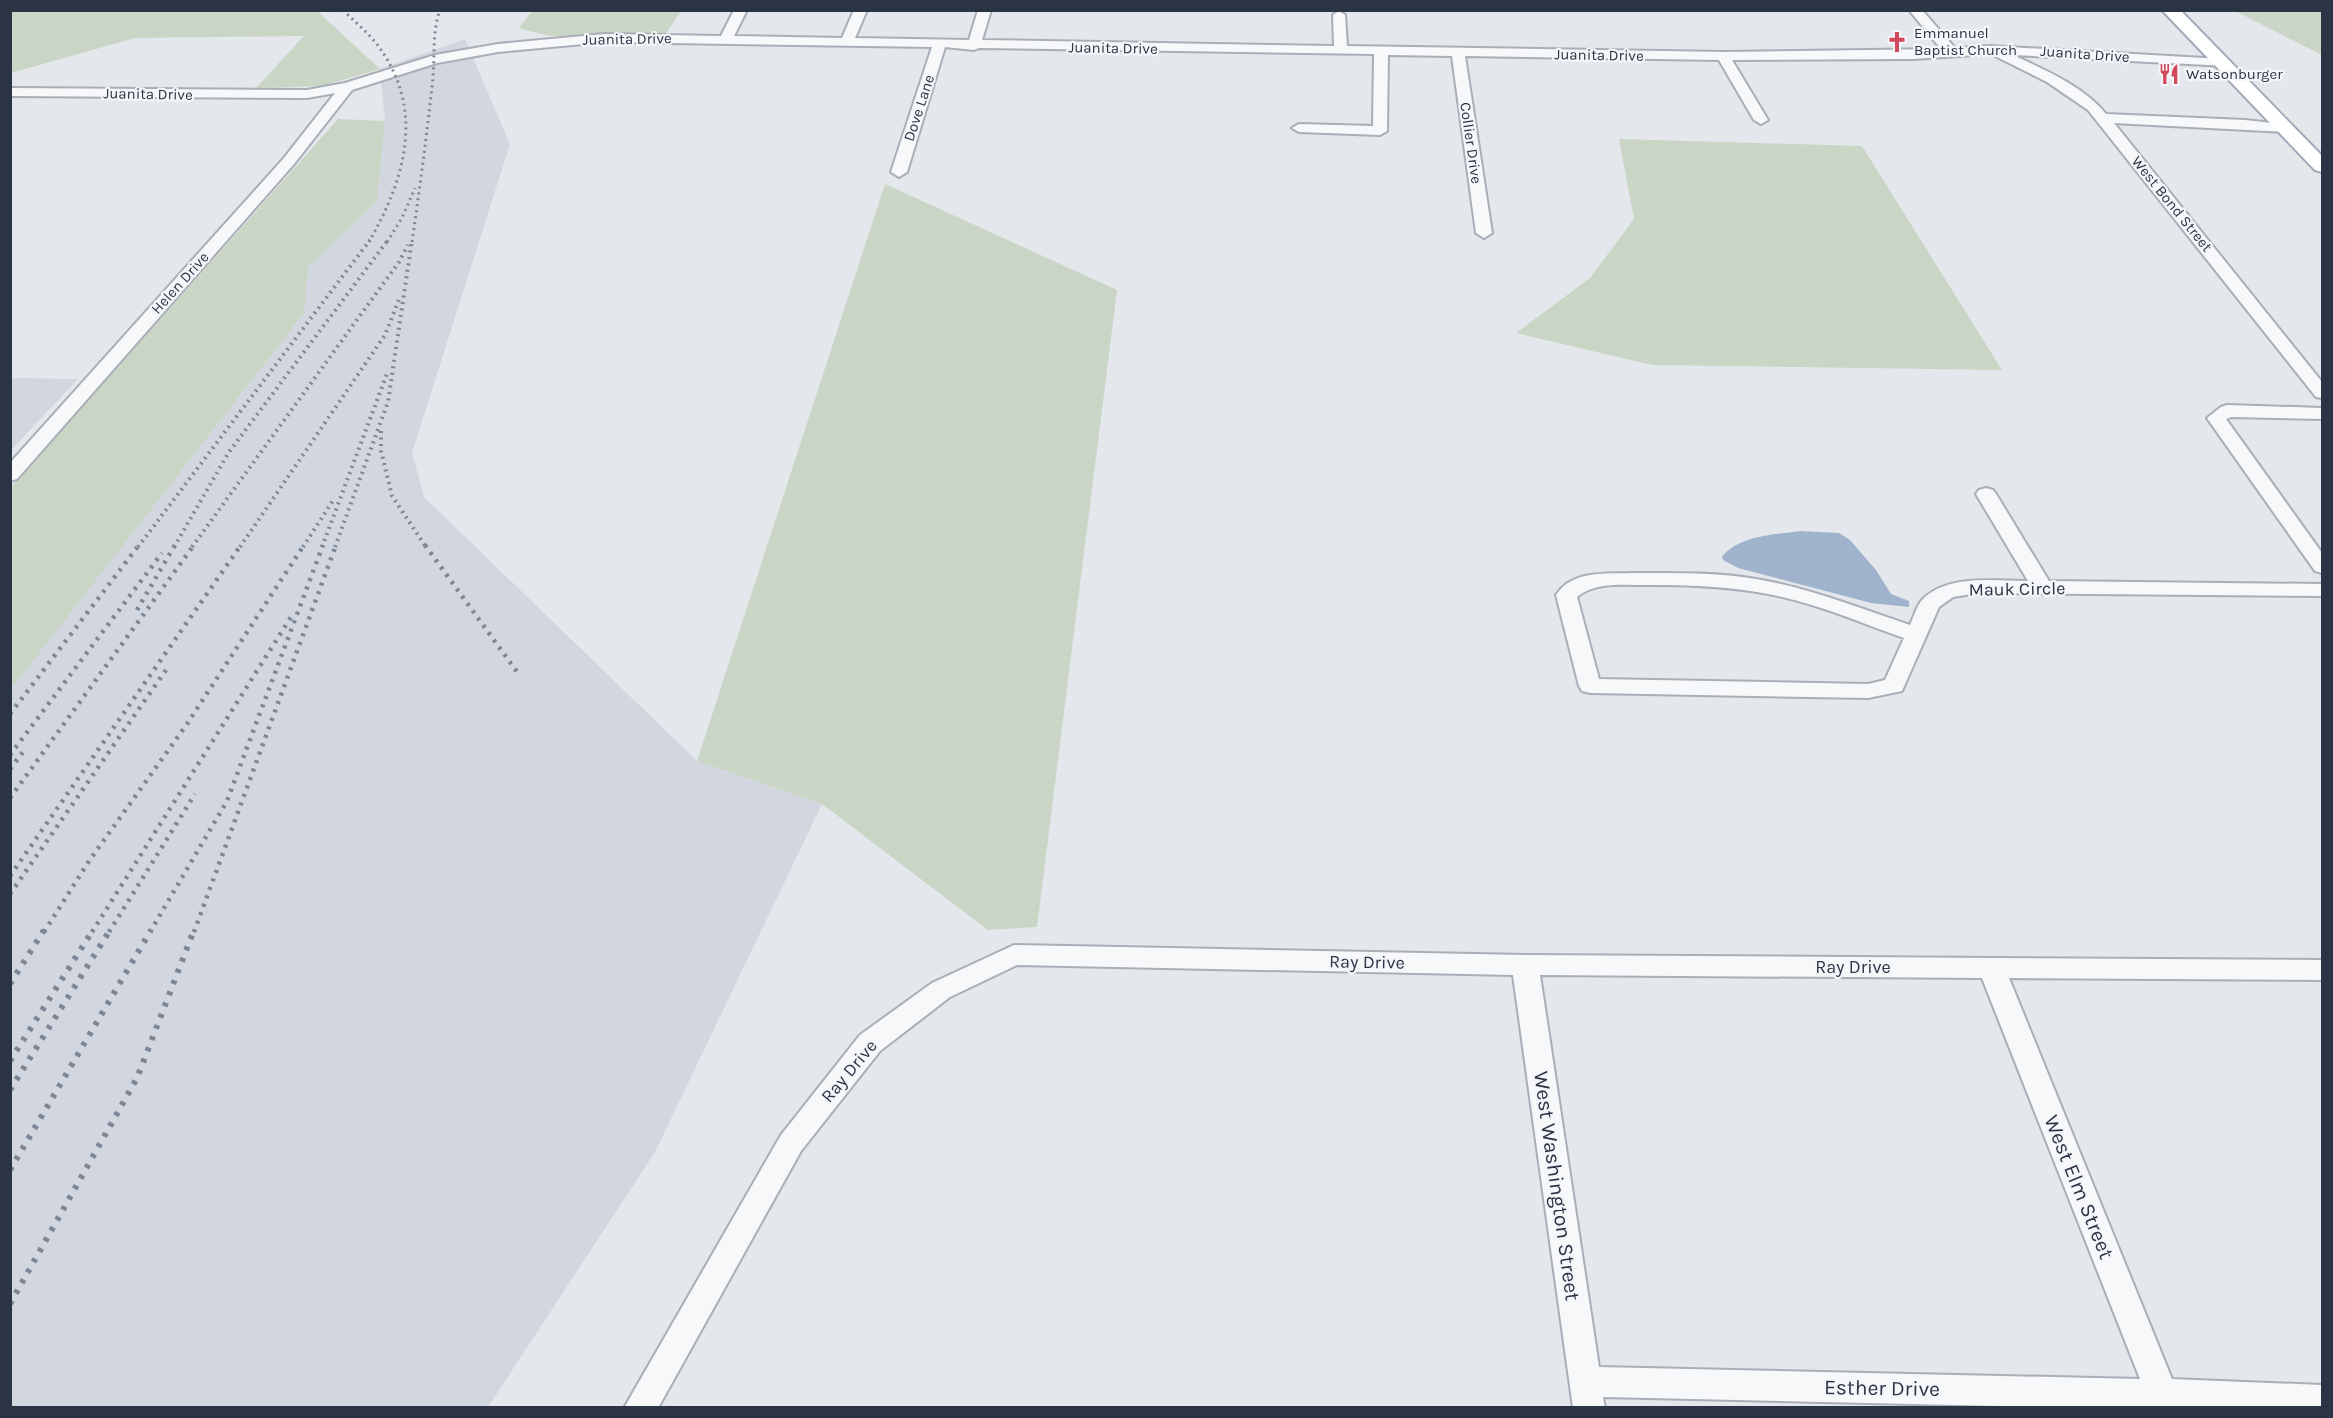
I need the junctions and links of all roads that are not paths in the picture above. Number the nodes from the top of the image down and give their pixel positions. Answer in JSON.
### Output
{"nodes":[{"id":1,"x":741,"y":10,"type":"edge"},
{"id":2,"x":861,"y":10,"type":"edge"},
{"id":3,"x":985,"y":10,"type":"edge"},
{"id":4,"x":1915,"y":10,"type":"edge"},
{"id":5,"x":2170,"y":10,"type":"edge"},
{"id":6,"x":1339,"y":15,"type":"dead end"},
{"id":7,"x":726,"y":39,"type":"junction"},
{"id":8,"x":846,"y":43,"type":"junction"},
{"id":9,"x":939,"y":45,"type":"junction"},
{"id":10,"x":974,"y":46,"type":"junction"},
{"id":11,"x":1991,"y":50,"type":"junction"},
{"id":12,"x":1341,"y":51,"type":"junction"},
{"id":13,"x":1381,"y":52,"type":"junction"},
{"id":14,"x":1951,"y":52,"type":"junction"},
{"id":15,"x":1458,"y":53,"type":"junction"},
{"id":16,"x":1723,"y":56,"type":"junction"},
{"id":17,"x":2222,"y":63,"type":"junction"},
{"id":18,"x":347,"y":87,"type":"junction"},
{"id":19,"x":10,"y":92,"type":"edge"},
{"id":20,"x":2102,"y":118,"type":"junction"},
{"id":21,"x":1761,"y":120,"type":"dead end"},
{"id":22,"x":1299,"y":128,"type":"dead end"},
{"id":23,"x":2285,"y":128,"type":"junction"},
{"id":24,"x":2322,"y":166,"type":"edge"},
{"id":25,"x":899,"y":172,"type":"dead end"},
{"id":26,"x":1484,"y":233,"type":"dead end"},
{"id":27,"x":2322,"y":393,"type":"edge"},
{"id":28,"x":2322,"y":413,"type":"edge"},
{"id":29,"x":10,"y":475,"type":"edge"},
{"id":30,"x":1986,"y":494,"type":"dead end"},
{"id":31,"x":2322,"y":567,"type":"edge"},
{"id":32,"x":2043,"y":588,"type":"junction"},
{"id":33,"x":2322,"y":590,"type":"edge"},
{"id":34,"x":1917,"y":635,"type":"junction"},
{"id":35,"x":1525,"y":965,"type":"junction"},
{"id":36,"x":1991,"y":968,"type":"junction"},
{"id":37,"x":2321,"y":972,"type":"edge"},
{"id":38,"x":1587,"y":1395,"type":"edge"},
{"id":39,"x":2322,"y":1400,"type":"edge"},
{"id":40,"x":2165,"y":1401,"type":"edge"},
{"id":41,"x":640,"y":1407,"type":"edge"}],
"edges":[{"from":1,"to":7,"type":"street"},
{"from":2,"to":8,"type":"street"},
{"from":3,"to":10,"type":"street"},
{"from":4,"to":14,"type":"street"},
{"from":5,"to":17,"type":"main road"},
{"from":6,"to":12,"type":"street"},
{"from":7,"to":8,"type":"street","name":"Juanita Drive"},
{"from":7,"to":18,"type":"street","name":"Juanita Drive"},
{"from":8,"to":9,"type":"street","name":"Juanita Drive"},
{"from":9,"to":10,"type":"street","name":"Juanita Drive"},
{"from":9,"to":25,"type":"street","name":"Dove Lane"},
{"from":10,"to":12,"type":"street","name":"Juanita Drive"},
{"from":11,"to":14,"type":"street","name":"Juanita Drive"},
{"from":11,"to":17,"type":"street","name":"Juanita Drive"},
{"from":11,"to":20,"type":"street","name":"West Bond Street"},
{"from":12,"to":13,"type":"street","name":"Juanita Drive"},
{"from":13,"to":15,"type":"street","name":"Juanita Drive"},
{"from":13,"to":22,"type":"street"},
{"from":14,"to":16,"type":"street","name":"Juanita Drive"},
{"from":15,"to":16,"type":"street","name":"Juanita Drive"},
{"from":15,"to":26,"type":"street","name":"Collier Drive"},
{"from":16,"to":21,"type":"street"},
{"from":17,"to":23,"type":"main road"},
{"from":18,"to":19,"type":"street","name":"Juanita Drive"},
{"from":18,"to":29,"type":"street","name":"Helen Drive"},
{"from":20,"to":23,"type":"street"},
{"from":20,"to":27,"type":"street","name":"West Bond Street"},
{"from":23,"to":24,"type":"main road"},
{"from":28,"to":31,"type":"street"},
{"from":30,"to":32,"type":"street"},
{"from":32,"to":33,"type":"street","name":"Mauk Circle"},
{"from":32,"to":34,"type":"street","name":"Mauk Circle"},
{"from":34,"to":34,"type":"street","name":"Mauk Circle"},
{"from":35,"to":36,"type":"street","name":"Ray Drive"},
{"from":35,"to":38,"type":"street","name":"West Washington Street"},
{"from":35,"to":41,"type":"street","name":"Ray Drive"},
{"from":36,"to":37,"type":"street","name":"Ray Drive"},
{"from":36,"to":40,"type":"street","name":"West Elm Street"},
{"from":38,"to":40,"type":"street","name":"Esther Drive"},
{"from":39,"to":40,"type":"street","name":"Esther Drive"}]}
